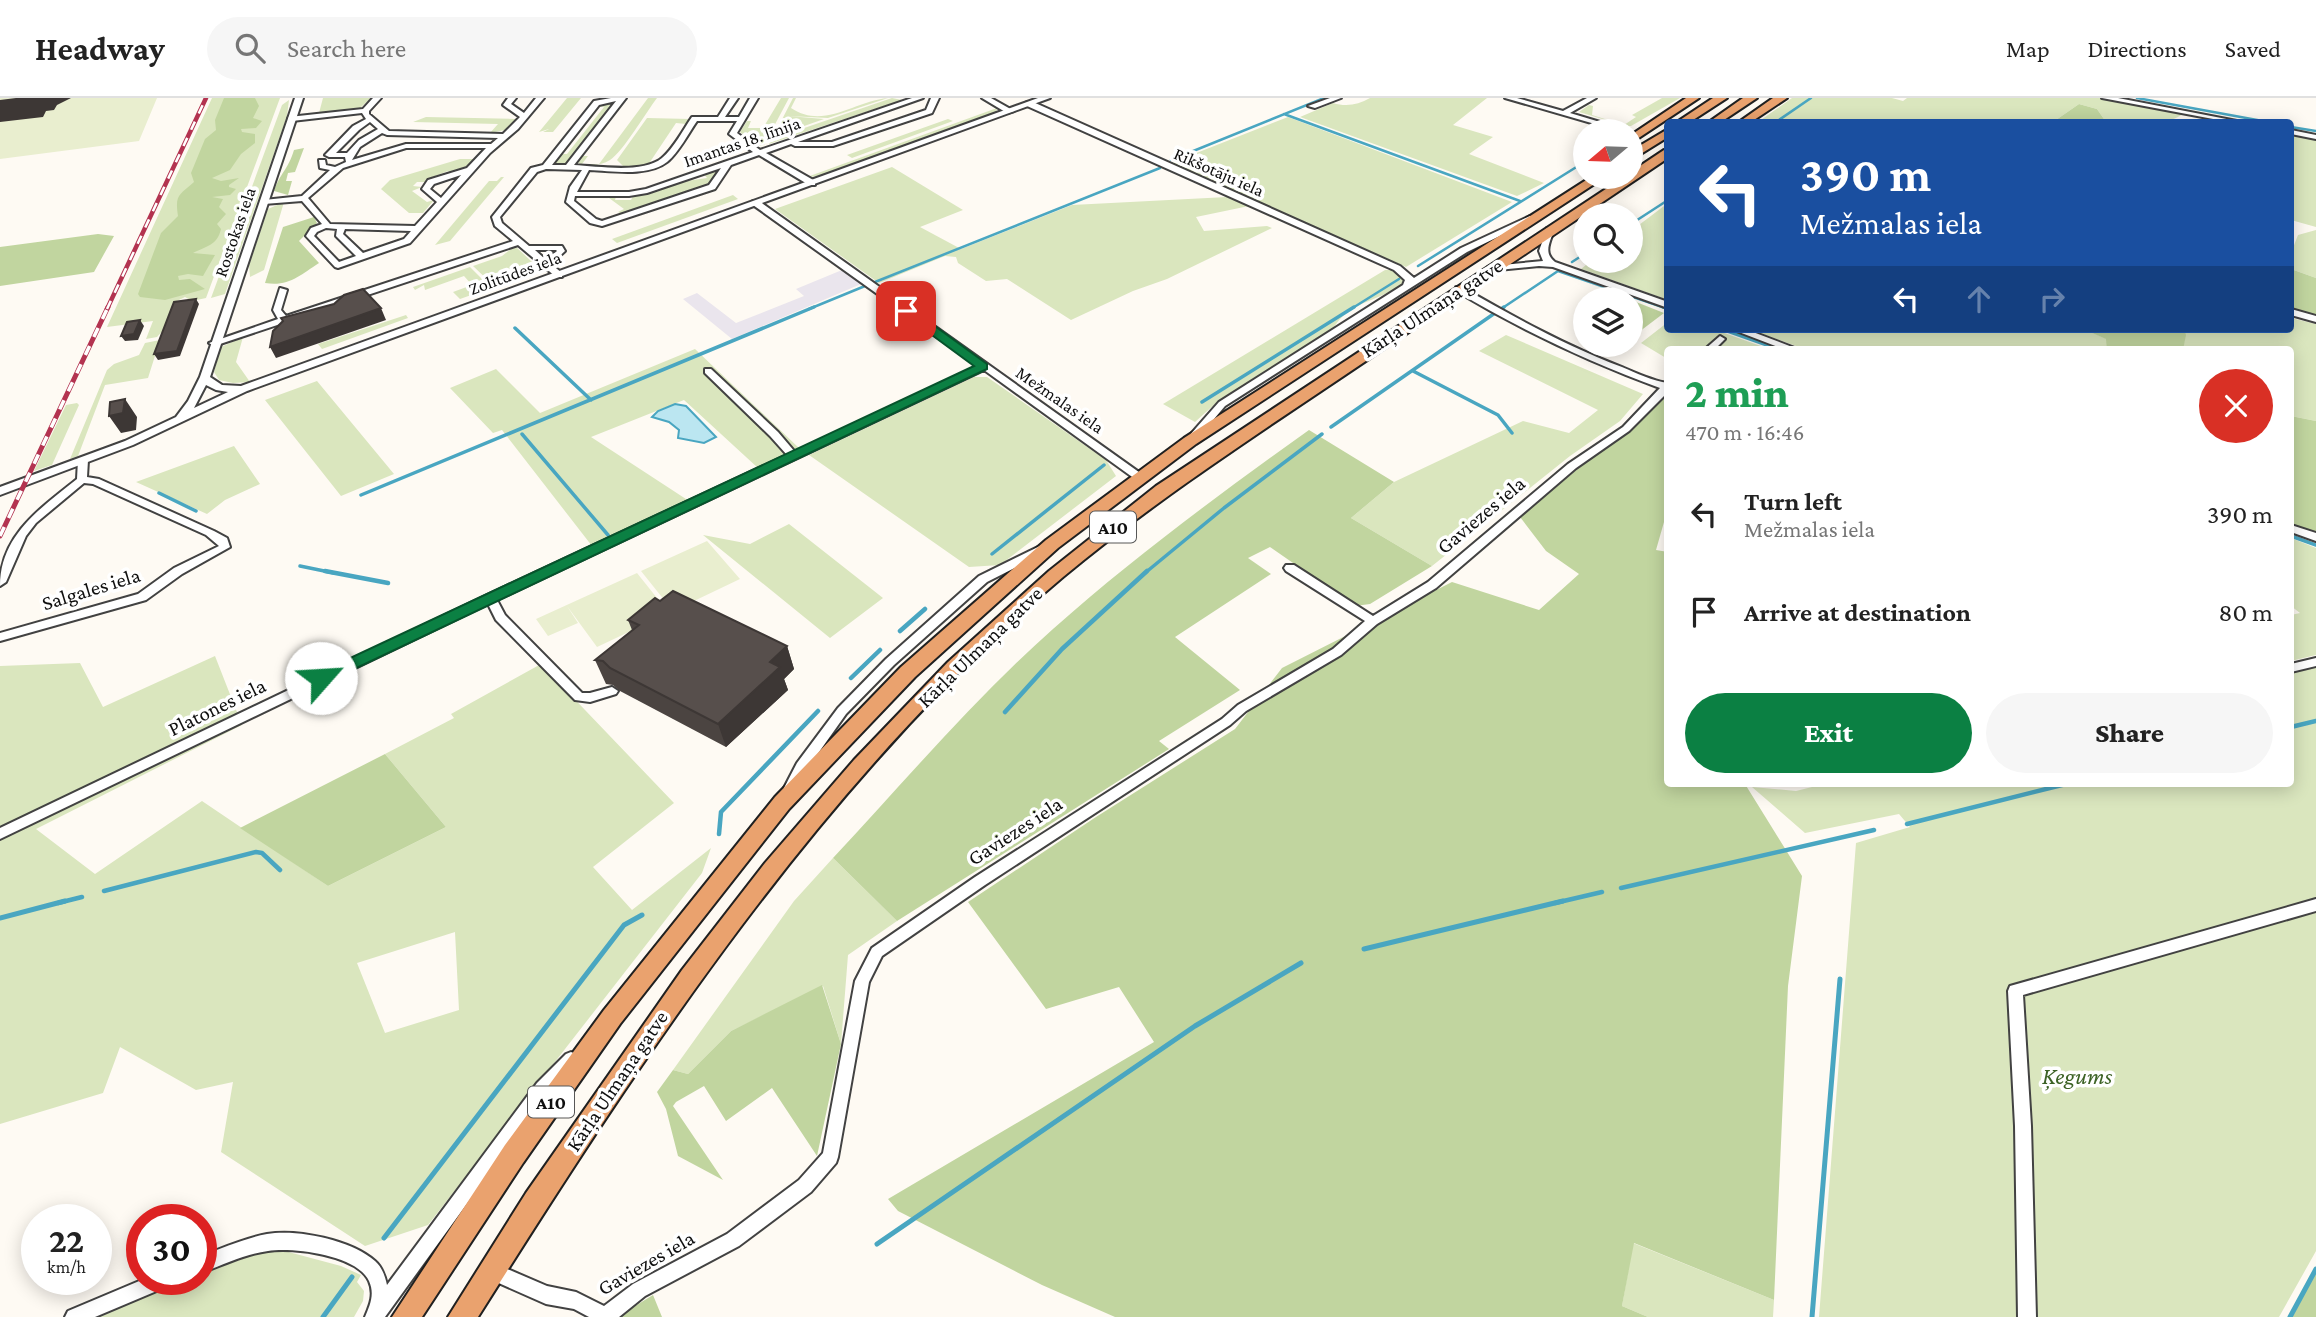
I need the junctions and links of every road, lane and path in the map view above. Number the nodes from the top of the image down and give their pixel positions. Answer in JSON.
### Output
{"nodes":[{"id":1,"x":299,"y":98,"type":"edge"},
{"id":2,"x":377,"y":98,"type":"edge"},
{"id":3,"x":512,"y":98,"type":"edge"},
{"id":4,"x":540,"y":98,"type":"edge"},
{"id":5,"x":621,"y":98,"type":"edge"},
{"id":6,"x":734,"y":98,"type":"edge"},
{"id":7,"x":754,"y":98,"type":"edge"},
{"id":8,"x":919,"y":98,"type":"edge"},
{"id":9,"x":935,"y":98,"type":"edge"},
{"id":10,"x":986,"y":98,"type":"edge"},
{"id":11,"x":1046,"y":98,"type":"edge"},
{"id":12,"x":1337,"y":98,"type":"edge"},
{"id":13,"x":1508,"y":98,"type":"edge"},
{"id":14,"x":1693,"y":98,"type":"edge"},
{"id":15,"x":1721,"y":98,"type":"edge"},
{"id":16,"x":1751,"y":98,"type":"edge"},
{"id":17,"x":1781,"y":98,"type":"edge"},
{"id":18,"x":2106,"y":98,"type":"edge"},
{"id":19,"x":594,"y":100,"type":"edge"},
{"id":20,"x":1589,"y":100,"type":"edge"},
{"id":21,"x":1030,"y":104,"type":"junction"},
{"id":22,"x":1312,"y":106,"type":"dead end"},
{"id":23,"x":365,"y":111,"type":"junction"},
{"id":24,"x":1010,"y":111,"type":"junction"},
{"id":25,"x":1564,"y":113,"type":"junction"},
{"id":26,"x":524,"y":116,"type":"junction"},
{"id":27,"x":721,"y":118,"type":"junction"},
{"id":28,"x":292,"y":119,"type":"junction"},
{"id":29,"x":371,"y":119,"type":"junction"},
{"id":30,"x":741,"y":119,"type":"junction"},
{"id":31,"x":1580,"y":119,"type":"edge"},
{"id":32,"x":1688,"y":119,"type":"edge"},
{"id":33,"x":1719,"y":119,"type":"edge"},
{"id":34,"x":1749,"y":119,"type":"edge"},
{"id":35,"x":2222,"y":119,"type":"edge"},
{"id":36,"x":1643,"y":129,"type":"edge"},
{"id":37,"x":383,"y":130,"type":"junction"},
{"id":38,"x":2294,"y":133,"type":"edge"},
{"id":39,"x":1664,"y":135,"type":"edge"},
{"id":40,"x":502,"y":136,"type":"junction"},
{"id":41,"x":2316,"y":137,"type":"edge"},
{"id":42,"x":787,"y":144,"type":"junction"},
{"id":43,"x":491,"y":146,"type":"junction"},
{"id":44,"x":1643,"y":148,"type":"edge"},
{"id":45,"x":759,"y":153,"type":"junction"},
{"id":46,"x":1664,"y":156,"type":"edge"},
{"id":47,"x":350,"y":159,"type":"junction"},
{"id":48,"x":322,"y":162,"type":"dead end"},
{"id":49,"x":728,"y":164,"type":"junction"},
{"id":50,"x":546,"y":167,"type":"junction"},
{"id":51,"x":568,"y":167,"type":"junction"},
{"id":52,"x":1664,"y":167,"type":"edge"},
{"id":53,"x":587,"y":168,"type":"junction"},
{"id":54,"x":334,"y":169,"type":"junction"},
{"id":55,"x":470,"y":170,"type":"junction"},
{"id":56,"x":812,"y":183,"type":"junction"},
{"id":57,"x":1580,"y":189,"type":"edge"},
{"id":58,"x":572,"y":194,"type":"junction"},
{"id":59,"x":304,"y":198,"type":"junction"},
{"id":60,"x":264,"y":202,"type":"junction"},
{"id":61,"x":442,"y":202,"type":"junction"},
{"id":62,"x":1593,"y":203,"type":"edge"},
{"id":63,"x":1607,"y":203,"type":"edge"},
{"id":64,"x":757,"y":204,"type":"junction"},
{"id":65,"x":1539,"y":215,"type":"junction"},
{"id":66,"x":1573,"y":216,"type":"edge"},
{"id":67,"x":1297,"y":222,"type":"joint"},
{"id":68,"x":326,"y":225,"type":"junction"},
{"id":69,"x":342,"y":227,"type":"junction"},
{"id":70,"x":417,"y":229,"type":"junction"},
{"id":71,"x":1550,"y":230,"type":"junction"},
{"id":72,"x":523,"y":245,"type":"junction"},
{"id":73,"x":362,"y":257,"type":"junction"},
{"id":74,"x":547,"y":264,"type":"junction"},
{"id":75,"x":1554,"y":264,"type":"junction"},
{"id":76,"x":1397,"y":268,"type":"junction"},
{"id":77,"x":1491,"y":269,"type":"junction"},
{"id":78,"x":1434,"y":270,"type":"junction"},
{"id":79,"x":559,"y":275,"type":"junction"},
{"id":80,"x":1405,"y":289,"type":"junction"},
{"id":81,"x":1459,"y":289,"type":"junction"},
{"id":82,"x":283,"y":290,"type":"dead end"},
{"id":83,"x":1664,"y":304,"type":"edge"},
{"id":84,"x":2294,"y":313,"type":"edge"},
{"id":85,"x":2316,"y":319,"type":"edge"},
{"id":86,"x":284,"y":321,"type":"junction"},
{"id":87,"x":1747,"y":333,"type":"edge"},
{"id":88,"x":1720,"y":339,"type":"dead end"},
{"id":89,"x":214,"y":343,"type":"junction"},
{"id":90,"x":1713,"y":346,"type":"edge"},
{"id":91,"x":1784,"y":346,"type":"edge"},
{"id":92,"x":983,"y":367,"type":"junction"},
{"id":93,"x":708,"y":371,"type":"dead end"},
{"id":94,"x":205,"y":377,"type":"junction"},
{"id":95,"x":1664,"y":386,"type":"edge"},
{"id":96,"x":243,"y":389,"type":"junction"},
{"id":97,"x":1664,"y":390,"type":"edge"},
{"id":98,"x":174,"y":422,"type":"junction"},
{"id":99,"x":1190,"y":441,"type":"junction"},
{"id":100,"x":793,"y":456,"type":"junction"},
{"id":101,"x":83,"y":460,"type":"junction"},
{"id":102,"x":1139,"y":477,"type":"junction"},
{"id":103,"x":82,"y":480,"type":"junction"},
{"id":104,"x":0,"y":491,"type":"edge"},
{"id":105,"x":2294,"y":529,"type":"edge"},
{"id":106,"x":2316,"y":537,"type":"edge"},
{"id":107,"x":1290,"y":568,"type":"dead end"},
{"id":108,"x":0,"y":582,"type":"edge"},
{"id":109,"x":491,"y":598,"type":"junction"},
{"id":110,"x":1373,"y":621,"type":"junction"},
{"id":111,"x":0,"y":637,"type":"edge"},
{"id":112,"x":2316,"y":662,"type":"edge"},
{"id":113,"x":2294,"y":667,"type":"edge"},
{"id":114,"x":612,"y":691,"type":"dead end"},
{"id":115,"x":0,"y":834,"type":"edge"},
{"id":116,"x":2316,"y":905,"type":"edge"},
{"id":117,"x":612,"y":1017,"type":"junction"},
{"id":118,"x":217,"y":1260,"type":"edge"},
{"id":119,"x":491,"y":1271,"type":"junction"},
{"id":120,"x":127,"y":1295,"type":"edge"},
{"id":121,"x":377,"y":1313,"type":"edge"},
{"id":122,"x":605,"y":1316,"type":"edge"},
{"id":123,"x":74,"y":1317,"type":"edge"},
{"id":124,"x":406,"y":1317,"type":"edge"},
{"id":125,"x":462,"y":1317,"type":"edge"},
{"id":126,"x":2028,"y":1317,"type":"edge"}],
"edges":[{"from":1,"to":28,"type":"street","name":"Rostokas iela"},
{"from":2,"to":23,"type":"street"},
{"from":3,"to":26,"type":"street"},
{"from":4,"to":26,"type":"street"},
{"from":5,"to":19,"type":"street"},
{"from":5,"to":51,"type":"street"},
{"from":6,"to":27,"type":"street"},
{"from":7,"to":30,"type":"street"},
{"from":8,"to":42,"type":"street","name":"Imantas 18. līnija"},
{"from":9,"to":42,"type":"street"},
{"from":10,"to":24,"type":"street"},
{"from":11,"to":21,"type":"street","name":"Zolitūdes iela"},
{"from":12,"to":22,"type":"street"},
{"from":13,"to":25,"type":"street"},
{"from":14,"to":36,"type":"highway"},
{"from":15,"to":32,"type":"highway"},
{"from":16,"to":33,"type":"highway"},
{"from":17,"to":34,"type":"highway"},
{"from":18,"to":35,"type":"street"},
{"from":19,"to":50,"type":"street"},
{"from":20,"to":25,"type":"street"},
{"from":21,"to":24,"type":"street","name":"Zolitūdes iela"},
{"from":21,"to":67,"type":"street","name":"Rikšotāju iela"},
{"from":23,"to":28,"type":"street"},
{"from":23,"to":29,"type":"street"},
{"from":24,"to":56,"type":"street","name":"Zolitūdes iela"},
{"from":25,"to":31,"type":"street"},
{"from":26,"to":40,"type":"street"},
{"from":27,"to":30,"type":"street"},
{"from":27,"to":53,"type":"street"},
{"from":28,"to":60,"type":"street","name":"Rostokas iela"},
{"from":29,"to":37,"type":"street"},
{"from":29,"to":47,"type":"street"},
{"from":30,"to":45,"type":"street"},
{"from":37,"to":40,"type":"street"},
{"from":37,"to":47,"type":"street"},
{"from":38,"to":41,"type":"street"},
{"from":39,"to":44,"type":"highway"},
{"from":40,"to":43,"type":"street"},
{"from":42,"to":45,"type":"street","name":"Imantas 18. līnija"},
{"from":43,"to":47,"type":"street"},
{"from":43,"to":55,"type":"street"},
{"from":45,"to":49,"type":"street","name":"Imantas 18. līnija"},
{"from":45,"to":56,"type":"street"},
{"from":46,"to":62,"type":"highway","name":"Kārļa Ulmaņa gatve","number":"A10"},
{"from":47,"to":54,"type":"street"},
{"from":48,"to":54,"type":"street"},
{"from":49,"to":58,"type":"street","name":"Imantas 18. līnija"},
{"from":49,"to":58,"type":"street"},
{"from":50,"to":51,"type":"street"},
{"from":50,"to":72,"type":"street"},
{"from":51,"to":53,"type":"street"},
{"from":52,"to":63,"type":"highway"},
{"from":53,"to":58,"type":"street"},
{"from":54,"to":59,"type":"street"},
{"from":55,"to":61,"type":"street"},
{"from":55,"to":61,"type":"street"},
{"from":56,"to":64,"type":"street","name":"Zolitūdes iela"},
{"from":57,"to":65,"type":"highway","name":"Kārļa Ulmaņa gatve","number":"A10"},
{"from":59,"to":60,"type":"street"},
{"from":59,"to":68,"type":"street"},
{"from":60,"to":89,"type":"street","name":"Rostokas iela"},
{"from":61,"to":70,"type":"street"},
{"from":64,"to":79,"type":"street","name":"Zolitūdes iela"},
{"from":64,"to":92,"type":"street","name":"Mežmalas iela"},
{"from":65,"to":78,"type":"street"},
{"from":65,"to":99,"type":"highway","name":"Kārļa Ulmaņa gatve","number":"A10"},
{"from":66,"to":71,"type":"highway","name":"Kārļa Ulmaņa gatve","number":"A10"},
{"from":67,"to":76,"type":"street","name":"Rikšotāju iela"},
{"from":68,"to":69,"type":"street"},
{"from":68,"to":73,"type":"street"},
{"from":69,"to":70,"type":"street"},
{"from":69,"to":73,"type":"street"},
{"from":70,"to":73,"type":"street"},
{"from":71,"to":75,"type":"street"},
{"from":71,"to":77,"type":"highway","name":"Kārļa Ulmaņa gatve","number":"A10"},
{"from":72,"to":74,"type":"street"},
{"from":72,"to":74,"type":"street"},
{"from":72,"to":86,"type":"street"},
{"from":74,"to":79,"type":"street"},
{"from":75,"to":77,"type":"street"},
{"from":75,"to":83,"type":"street"},
{"from":76,"to":78,"type":"street"},
{"from":76,"to":80,"type":"street"},
{"from":77,"to":81,"type":"highway","name":"Kārļa Ulmaņa gatve","number":"A10"},
{"from":78,"to":80,"type":"street"},
{"from":79,"to":96,"type":"street","name":"Zolitūdes iela"},
{"from":80,"to":99,"type":"street"},
{"from":81,"to":95,"type":"street"},
{"from":81,"to":119,"type":"highway","name":"Kārļa Ulmaņa gatve","number":"A10"},
{"from":82,"to":86,"type":"street"},
{"from":84,"to":85,"type":"street"},
{"from":86,"to":89,"type":"street"},
{"from":87,"to":91,"type":"street"},
{"from":88,"to":90,"type":"street"},
{"from":89,"to":94,"type":"street","name":"Rostokas iela"},
{"from":92,"to":100,"type":"street","name":"Platones iela"},
{"from":92,"to":102,"type":"street","name":"Mežmalas iela"},
{"from":93,"to":100,"type":"street"},
{"from":94,"to":96,"type":"street"},
{"from":94,"to":98,"type":"street","name":"Rostokas iela"},
{"from":96,"to":98,"type":"street","name":"Zolitūdes iela"},
{"from":97,"to":110,"type":"street","name":"Gaviezes iela"},
{"from":98,"to":101,"type":"street","name":"Zolitūdes iela"},
{"from":99,"to":102,"type":"highway","name":"Kārļa Ulmaņa gatve","number":"A10"},
{"from":100,"to":109,"type":"street","name":"Platones iela"},
{"from":101,"to":103,"type":"street"},
{"from":101,"to":104,"type":"street","name":"Zolitūdes iela"},
{"from":102,"to":117,"type":"highway","name":"Kārļa Ulmaņa gatve","number":"A10"},
{"from":103,"to":108,"type":"street"},
{"from":103,"to":111,"type":"street","name":"Salgales iela"},
{"from":105,"to":106,"type":"street"},
{"from":107,"to":110,"type":"street"},
{"from":109,"to":114,"type":"street"},
{"from":109,"to":115,"type":"street","name":"Platones iela"},
{"from":110,"to":122,"type":"street","name":"Gaviezes iela"},
{"from":112,"to":113,"type":"street"},
{"from":116,"to":126,"type":"street"},
{"from":117,"to":121,"type":"street"},
{"from":117,"to":124,"type":"highway","name":"Kārļa Ulmaņa gatve","number":"A10"},
{"from":118,"to":121,"type":"street"},
{"from":119,"to":122,"type":"street","name":"Gaviezes iela"},
{"from":119,"to":125,"type":"highway","name":"Kārļa Ulmaņa gatve","number":"A10"},
{"from":120,"to":123,"type":"street"}]}
